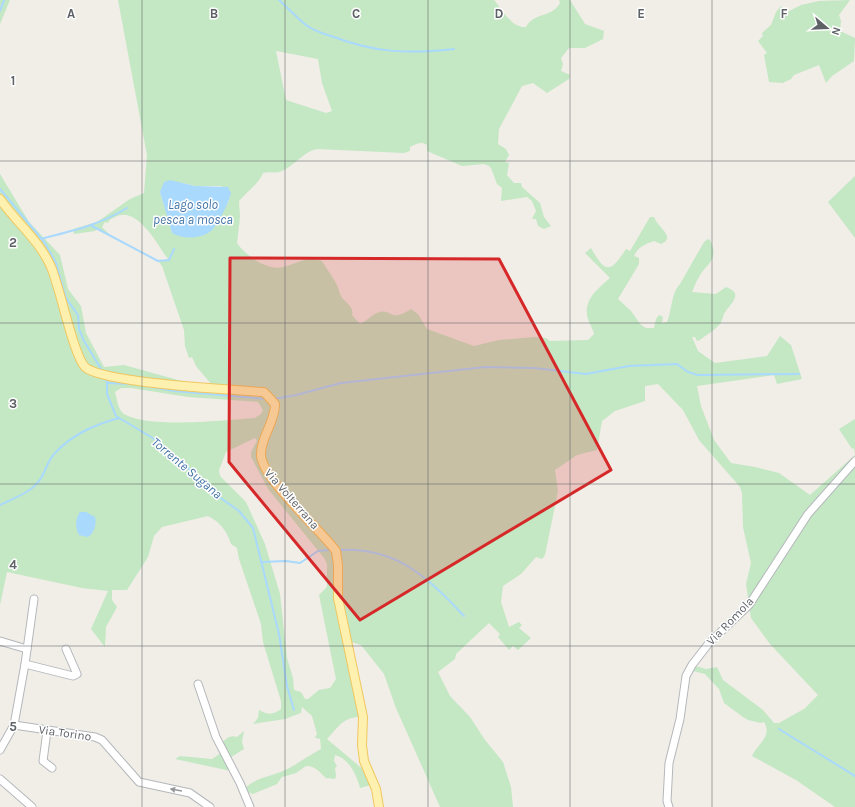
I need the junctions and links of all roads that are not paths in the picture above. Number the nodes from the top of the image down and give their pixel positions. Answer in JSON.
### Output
{"nodes":[{"id":1,"x":0,"y":200,"type":"edge"},
{"id":2,"x":855,"y":461,"type":"edge"},
{"id":3,"x":34,"y":599,"type":"dead end"},
{"id":4,"x":0,"y":641,"type":"edge"},
{"id":5,"x":27,"y":649,"type":"junction"},
{"id":6,"x":66,"y":649,"type":"dead end"},
{"id":7,"x":25,"y":664,"type":"junction"},
{"id":8,"x":198,"y":684,"type":"dead end"},
{"id":9,"x":14,"y":725,"type":"junction"},
{"id":10,"x":47,"y":731,"type":"junction"},
{"id":11,"x":0,"y":750,"type":"edge"},
{"id":12,"x":52,"y":768,"type":"dead end"},
{"id":13,"x":0,"y":779,"type":"edge"},
{"id":14,"x":32,"y":807,"type":"edge"},
{"id":15,"x":210,"y":807,"type":"edge"},
{"id":16,"x":250,"y":807,"type":"edge"},
{"id":17,"x":379,"y":807,"type":"edge"},
{"id":18,"x":669,"y":807,"type":"edge"}],
"edges":[{"from":1,"to":17,"type":"main road","name":"Via Volterrana"},
{"from":2,"to":18,"type":"street","name":"Via Romola"},
{"from":3,"to":5,"type":"street"},
{"from":4,"to":5,"type":"street"},
{"from":5,"to":7,"type":"street"},
{"from":6,"to":7,"type":"street"},
{"from":7,"to":9,"type":"street"},
{"from":8,"to":16,"type":"street"},
{"from":9,"to":10,"type":"street","name":"Via Torino"},
{"from":9,"to":11,"type":"street"},
{"from":10,"to":12,"type":"street"},
{"from":15,"to":10,"type":"street","name":"Via Torino","one_way":true},
{"from":13,"to":14,"type":"street"}]}
